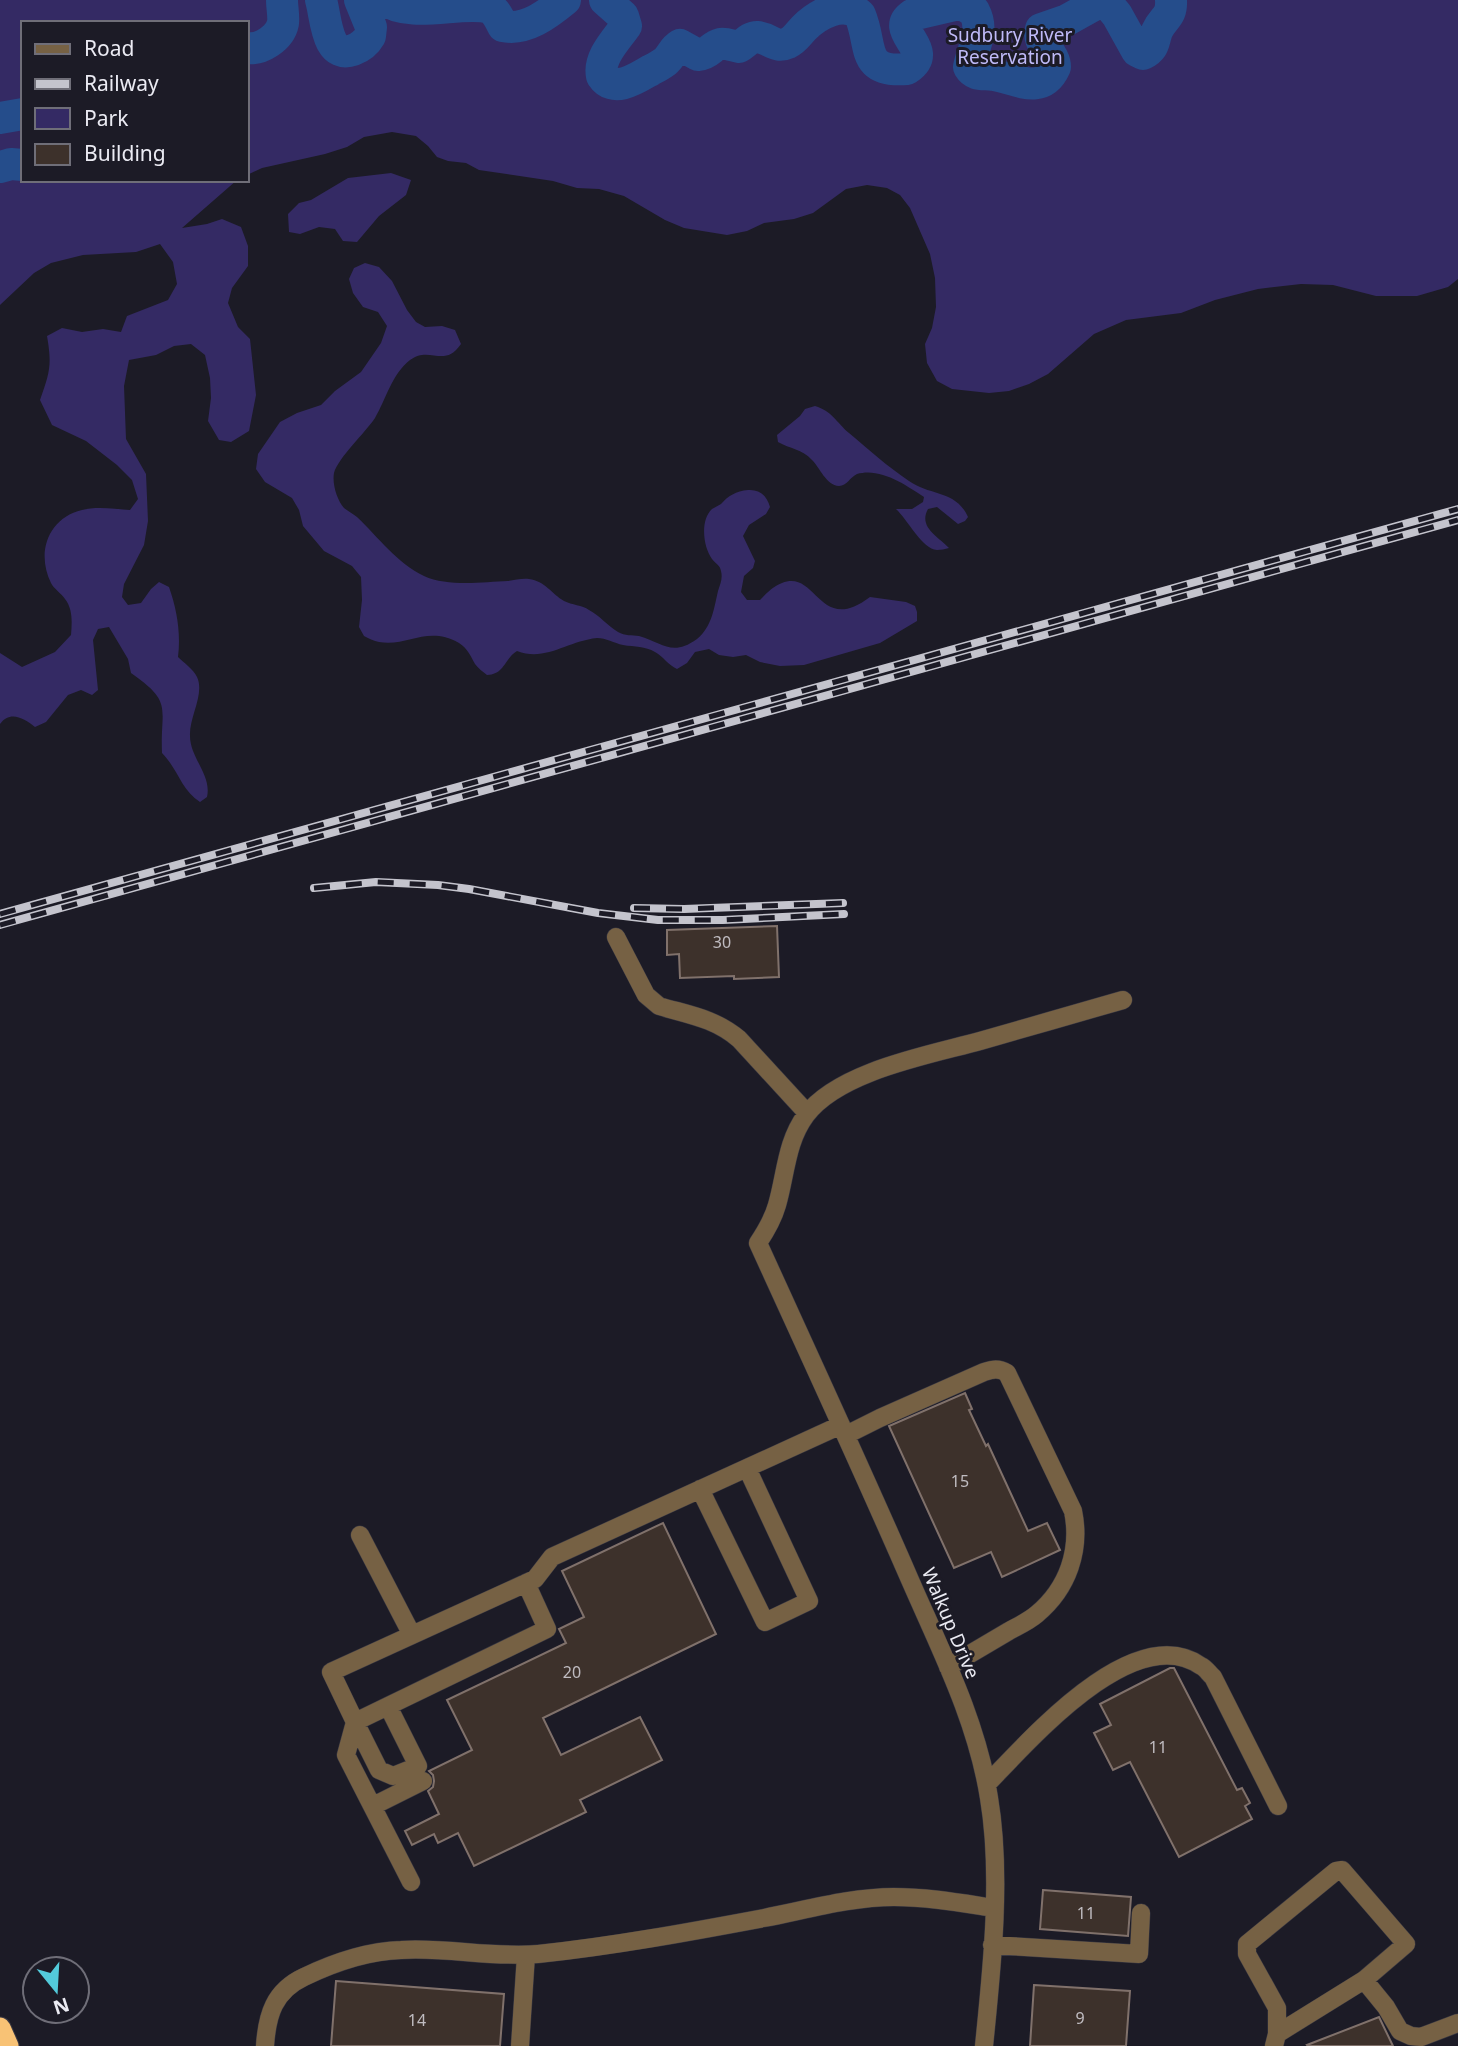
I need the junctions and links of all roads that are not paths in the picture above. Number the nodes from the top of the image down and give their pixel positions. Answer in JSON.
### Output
{"nodes":[{"id":1,"x":616,"y":937,"type":"dead end"},
{"id":2,"x":1123,"y":1000,"type":"dead end"},
{"id":3,"x":807,"y":1113,"type":"junction"},
{"id":4,"x":844,"y":1430,"type":"junction"},
{"id":5,"x":747,"y":1468,"type":"junction"},
{"id":6,"x":700,"y":1489,"type":"junction"},
{"id":7,"x":360,"y":1535,"type":"dead end"},
{"id":8,"x":526,"y":1583,"type":"junction"},
{"id":9,"x":412,"y":1635,"type":"junction"},
{"id":10,"x":948,"y":1667,"type":"junction"},
{"id":11,"x":388,"y":1706,"type":"junction"},
{"id":12,"x":355,"y":1722,"type":"junction"},
{"id":13,"x":423,"y":1781,"type":"dead end"},
{"id":14,"x":987,"y":1784,"type":"junction"},
{"id":15,"x":373,"y":1806,"type":"junction"},
{"id":16,"x":1278,"y":1806,"type":"dead end"},
{"id":17,"x":411,"y":1882,"type":"dead end"},
{"id":18,"x":994,"y":1908,"type":"junction"},
{"id":19,"x":1141,"y":1913,"type":"dead end"},
{"id":20,"x":992,"y":1945,"type":"junction"},
{"id":21,"x":526,"y":1955,"type":"junction"},
{"id":22,"x":1364,"y":1980,"type":"junction"},
{"id":23,"x":1458,"y":2023,"type":"edge"},
{"id":24,"x":0,"y":2028,"type":"edge"},
{"id":25,"x":1276,"y":2040,"type":"edge"},
{"id":26,"x":8,"y":2046,"type":"edge"},
{"id":27,"x":265,"y":2046,"type":"edge"},
{"id":28,"x":520,"y":2046,"type":"edge"},
{"id":29,"x":984,"y":2046,"type":"edge"}],
"edges":[{"from":1,"to":3,"type":"street"},
{"from":2,"to":3,"type":"street"},
{"from":3,"to":4,"type":"street","name":"Walkup Drive"},
{"from":4,"to":5,"type":"street"},
{"from":4,"to":10,"type":"street","name":"Walkup Drive"},
{"from":4,"to":10,"type":"street"},
{"from":5,"to":6,"type":"street"},
{"from":5,"to":6,"type":"street"},
{"from":6,"to":8,"type":"street"},
{"from":7,"to":9,"type":"street"},
{"from":8,"to":9,"type":"street"},
{"from":8,"to":11,"type":"street"},
{"from":9,"to":12,"type":"street"},
{"from":10,"to":14,"type":"street","name":"Walkup Drive"},
{"from":11,"to":12,"type":"street"},
{"from":11,"to":12,"type":"street"},
{"from":12,"to":15,"type":"street"},
{"from":13,"to":15,"type":"street"},
{"from":14,"to":16,"type":"street"},
{"from":14,"to":18,"type":"street","name":"Walkup Drive"},
{"from":15,"to":17,"type":"street"},
{"from":18,"to":20,"type":"street","name":"Walkup Drive"},
{"from":18,"to":21,"type":"street"},
{"from":19,"to":20,"type":"street"},
{"from":20,"to":29,"type":"street","name":"Walkup Drive"},
{"from":21,"to":27,"type":"street"},
{"from":21,"to":28,"type":"street"},
{"from":22,"to":23,"type":"street"},
{"from":22,"to":25,"type":"street"},
{"from":22,"to":25,"type":"street"},
{"from":24,"to":26,"type":"highway"}]}
